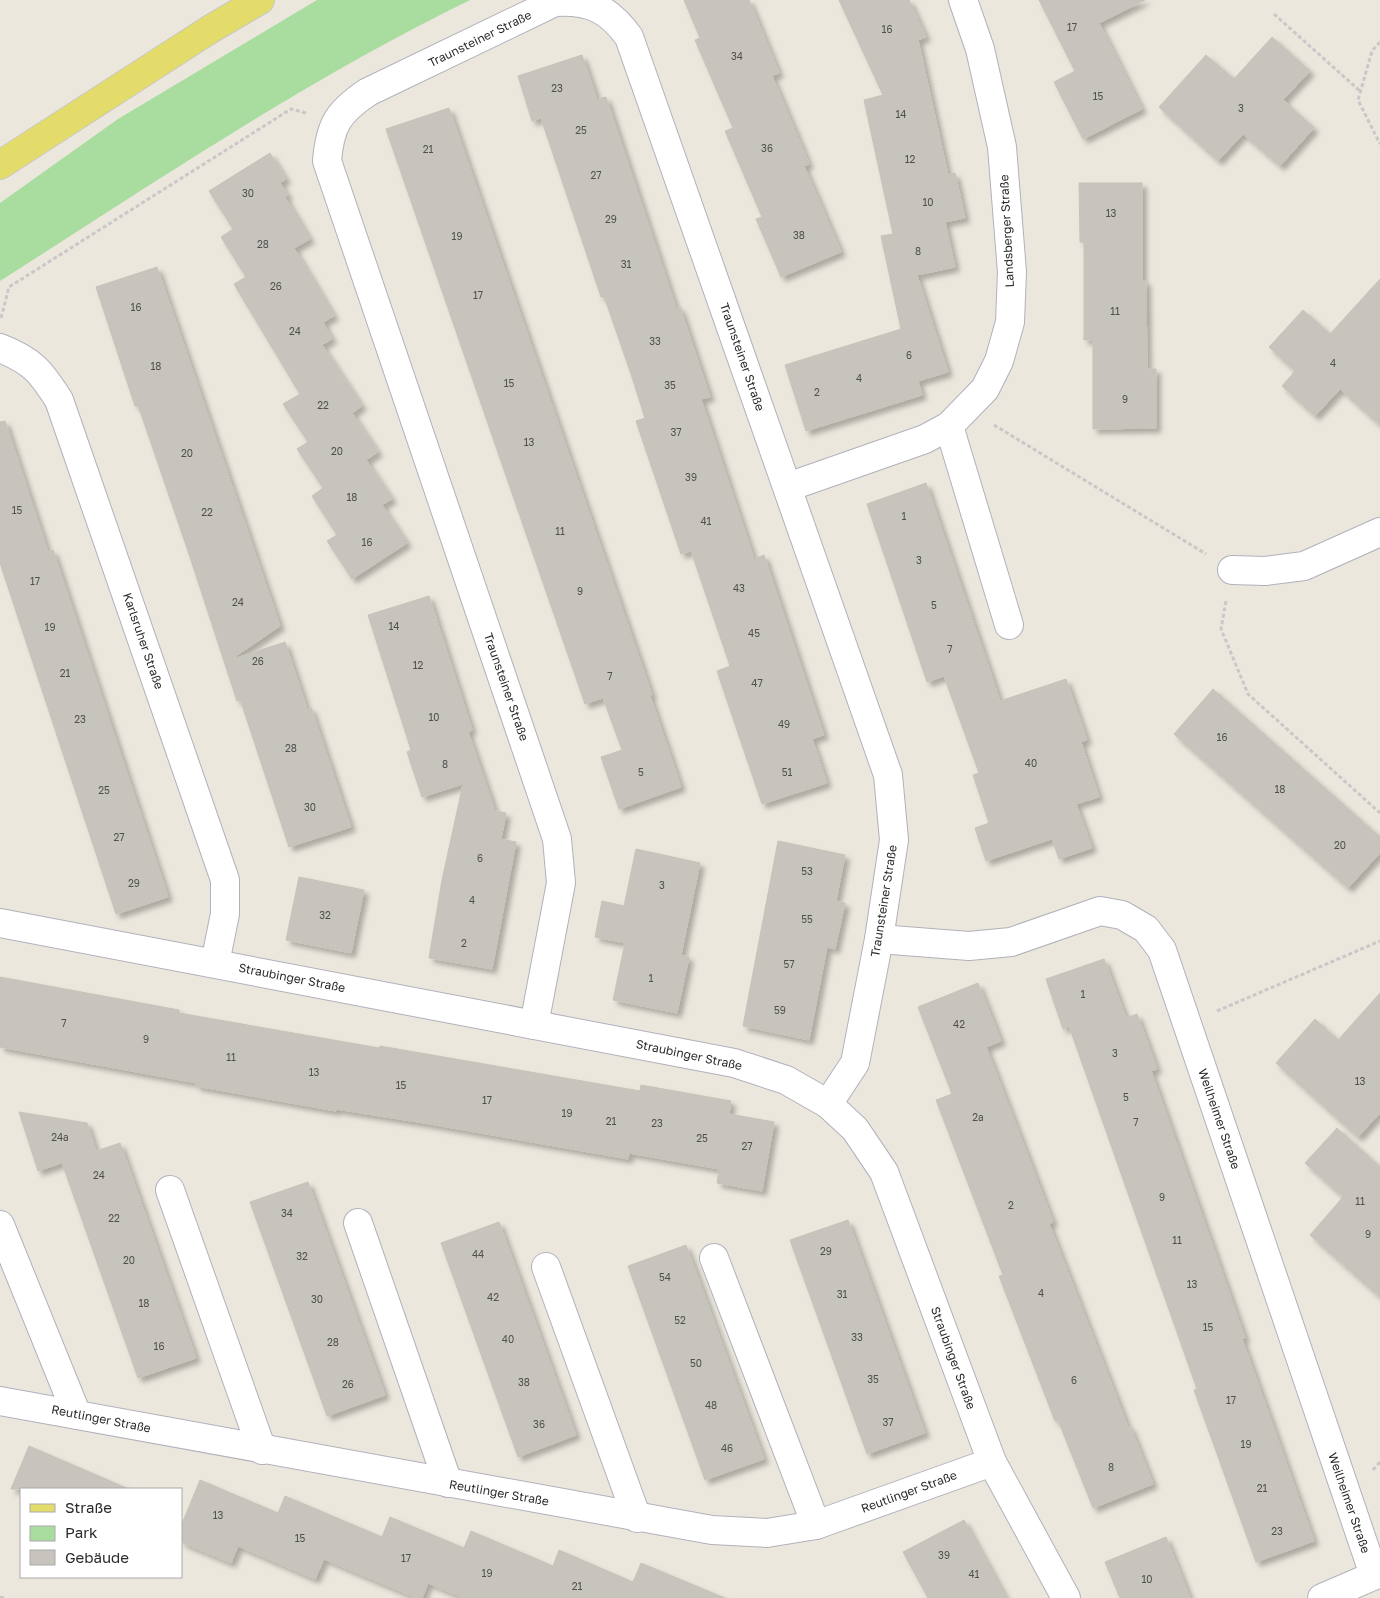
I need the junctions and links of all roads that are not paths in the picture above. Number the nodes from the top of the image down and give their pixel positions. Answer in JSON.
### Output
{"nodes":[{"id":1,"x":260,"y":0,"type":"edge"},
{"id":2,"x":963,"y":0,"type":"edge"},
{"id":3,"x":0,"y":165,"type":"edge"},
{"id":4,"x":0,"y":348,"type":"edge"},
{"id":5,"x":958,"y":417,"type":"junction"},
{"id":6,"x":788,"y":487,"type":"junction"},
{"id":7,"x":1380,"y":532,"type":"edge"},
{"id":8,"x":1232,"y":570,"type":"road end"},
{"id":9,"x":1008,"y":625,"type":"dead end"},
{"id":10,"x":0,"y":923,"type":"edge"},
{"id":11,"x":879,"y":939,"type":"junction"},
{"id":12,"x":214,"y":963,"type":"junction"},
{"id":13,"x":534,"y":1025,"type":"junction"},
{"id":14,"x":828,"y":1104,"type":"junction"},
{"id":15,"x":170,"y":1190,"type":"dead end"},
{"id":16,"x":358,"y":1224,"type":"dead end"},
{"id":17,"x":0,"y":1226,"type":"edge"},
{"id":18,"x":714,"y":1258,"type":"dead end"},
{"id":19,"x":546,"y":1267,"type":"dead end"},
{"id":20,"x":0,"y":1401,"type":"edge"},
{"id":21,"x":77,"y":1415,"type":"junction"},
{"id":22,"x":262,"y":1450,"type":"junction"},
{"id":23,"x":992,"y":1462,"type":"junction"},
{"id":24,"x":448,"y":1483,"type":"junction"},
{"id":25,"x":637,"y":1518,"type":"junction"},
{"id":26,"x":816,"y":1525,"type":"junction"},
{"id":27,"x":1377,"y":1574,"type":"edge"},
{"id":28,"x":1066,"y":1598,"type":"edge"},
{"id":29,"x":1322,"y":1598,"type":"edge"}],
"edges":[{"from":1,"to":3,"type":"main road"},
{"from":2,"to":5,"type":"street","name":"Landsberger Straße"},
{"from":4,"to":12,"type":"street","name":"Karlsruher Straße"},
{"from":5,"to":6,"type":"street","name":"Landsberger Straße"},
{"from":5,"to":9,"type":"street"},
{"from":6,"to":11,"type":"street","name":"Traunsteiner Straße"},
{"from":6,"to":13,"type":"street","name":"Traunsteiner Straße"},
{"from":7,"to":8,"type":"street"},
{"from":10,"to":12,"type":"street","name":"Straubinger Straße"},
{"from":11,"to":14,"type":"street","name":"Traunsteiner Straße"},
{"from":11,"to":27,"type":"street","name":"Weilheimer Straße"},
{"from":12,"to":13,"type":"street","name":"Straubinger Straße"},
{"from":13,"to":14,"type":"street","name":"Straubinger Straße"},
{"from":14,"to":23,"type":"street","name":"Straubinger Straße"},
{"from":15,"to":22,"type":"street"},
{"from":16,"to":24,"type":"street"},
{"from":17,"to":21,"type":"street"},
{"from":18,"to":26,"type":"street"},
{"from":19,"to":25,"type":"street"},
{"from":20,"to":21,"type":"street","name":"Reutlinger Straße"},
{"from":21,"to":22,"type":"street","name":"Reutlinger Straße"},
{"from":22,"to":24,"type":"street","name":"Reutlinger Straße"},
{"from":23,"to":26,"type":"street","name":"Reutlinger Straße"},
{"from":23,"to":28,"type":"street","name":"Straubinger Straße"},
{"from":24,"to":25,"type":"street","name":"Reutlinger Straße"},
{"from":25,"to":26,"type":"street","name":"Reutlinger Straße"},
{"from":27,"to":29,"type":"street"}]}
